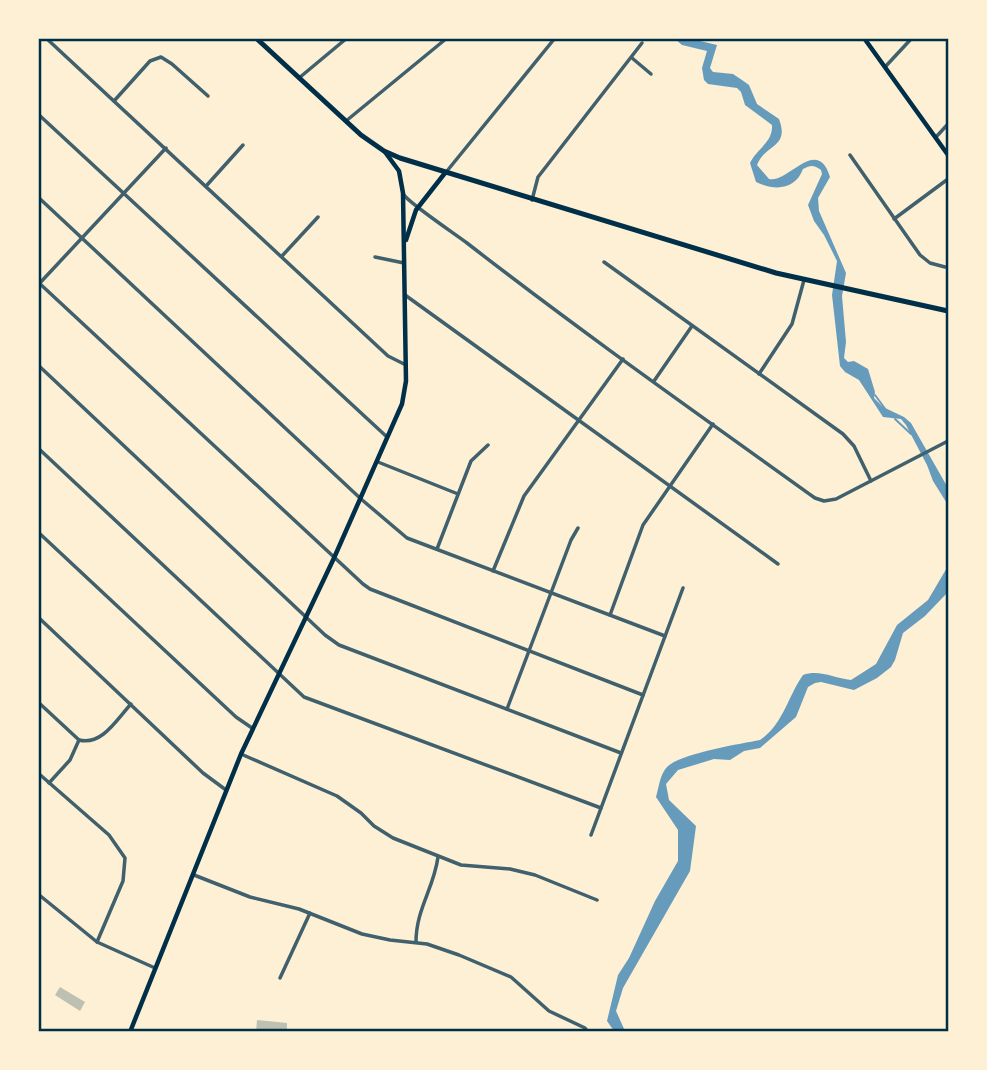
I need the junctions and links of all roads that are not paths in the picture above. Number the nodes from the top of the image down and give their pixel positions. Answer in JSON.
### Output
{"nodes":[{"id":1,"x":46,"y":38,"type":"edge"},
{"id":2,"x":256,"y":38,"type":"edge"},
{"id":3,"x":347,"y":38,"type":"edge"},
{"id":4,"x":447,"y":38,"type":"edge"},
{"id":5,"x":555,"y":38,"type":"edge"},
{"id":6,"x":864,"y":38,"type":"edge"},
{"id":7,"x":912,"y":38,"type":"edge"},
{"id":8,"x":642,"y":43,"type":"dead end"},
{"id":9,"x":632,"y":58,"type":"junction"},
{"id":10,"x":885,"y":67,"type":"junction"},
{"id":11,"x":652,"y":74,"type":"dead end"},
{"id":12,"x":299,"y":78,"type":"junction"},
{"id":13,"x":208,"y":96,"type":"dead end"},
{"id":14,"x":114,"y":101,"type":"junction"},
{"id":15,"x":38,"y":114,"type":"edge"},
{"id":16,"x":346,"y":121,"type":"junction"},
{"id":17,"x":948,"y":124,"type":"edge"},
{"id":18,"x":936,"y":137,"type":"junction"},
{"id":19,"x":243,"y":145,"type":"dead end"},
{"id":20,"x":166,"y":148,"type":"junction"},
{"id":21,"x":387,"y":152,"type":"junction"},
{"id":22,"x":850,"y":155,"type":"dead end"},
{"id":23,"x":948,"y":155,"type":"edge"},
{"id":24,"x":445,"y":173,"type":"junction"},
{"id":25,"x":948,"y":178,"type":"edge"},
{"id":26,"x":206,"y":186,"type":"junction"},
{"id":27,"x":124,"y":193,"type":"junction"},
{"id":28,"x":403,"y":193,"type":"junction"},
{"id":29,"x":38,"y":197,"type":"edge"},
{"id":30,"x":532,"y":200,"type":"junction"},
{"id":31,"x":418,"y":207,"type":"junction"},
{"id":32,"x":318,"y":217,"type":"dead end"},
{"id":33,"x":894,"y":219,"type":"junction"},
{"id":34,"x":82,"y":238,"type":"junction"},
{"id":35,"x":404,"y":247,"type":"junction"},
{"id":36,"x":282,"y":256,"type":"junction"},
{"id":37,"x":375,"y":257,"type":"dead end"},
{"id":38,"x":604,"y":262,"type":"dead end"},
{"id":39,"x":404,"y":263,"type":"junction"},
{"id":40,"x":945,"y":267,"type":"dead end"},
{"id":41,"x":804,"y":280,"type":"junction"},
{"id":42,"x":39,"y":283,"type":"edge"},
{"id":43,"x":404,"y":295,"type":"junction"},
{"id":44,"x":948,"y":311,"type":"edge"},
{"id":45,"x":692,"y":326,"type":"junction"},
{"id":46,"x":624,"y":359,"type":"junction"},
{"id":47,"x":38,"y":365,"type":"edge"},
{"id":48,"x":406,"y":365,"type":"junction"},
{"id":49,"x":759,"y":374,"type":"junction"},
{"id":50,"x":654,"y":381,"type":"junction"},
{"id":51,"x":579,"y":421,"type":"junction"},
{"id":52,"x":713,"y":424,"type":"junction"},
{"id":53,"x":388,"y":438,"type":"junction"},
{"id":54,"x":948,"y":441,"type":"edge"},
{"id":55,"x":488,"y":445,"type":"dead end"},
{"id":56,"x":38,"y":448,"type":"edge"},
{"id":57,"x":378,"y":462,"type":"junction"},
{"id":58,"x":871,"y":481,"type":"junction"},
{"id":59,"x":669,"y":485,"type":"junction"},
{"id":60,"x":458,"y":494,"type":"junction"},
{"id":61,"x":361,"y":499,"type":"junction"},
{"id":62,"x":578,"y":528,"type":"dead end"},
{"id":63,"x":38,"y":532,"type":"edge"},
{"id":64,"x":437,"y":550,"type":"junction"},
{"id":65,"x":334,"y":558,"type":"junction"},
{"id":66,"x":778,"y":564,"type":"dead end"},
{"id":67,"x":493,"y":571,"type":"junction"},
{"id":68,"x":682,"y":588,"type":"dead end"},
{"id":69,"x":551,"y":593,"type":"junction"},
{"id":70,"x":610,"y":615,"type":"junction"},
{"id":71,"x":306,"y":616,"type":"junction"},
{"id":72,"x":38,"y":617,"type":"edge"},
{"id":73,"x":665,"y":636,"type":"junction"},
{"id":74,"x":529,"y":651,"type":"junction"},
{"id":75,"x":278,"y":673,"type":"junction"},
{"id":76,"x":643,"y":695,"type":"junction"},
{"id":77,"x":38,"y":702,"type":"edge"},
{"id":78,"x":132,"y":703,"type":"junction"},
{"id":79,"x":507,"y":709,"type":"junction"},
{"id":80,"x":252,"y":728,"type":"junction"},
{"id":81,"x":79,"y":740,"type":"junction"},
{"id":82,"x":621,"y":753,"type":"junction"},
{"id":83,"x":241,"y":754,"type":"junction"},
{"id":84,"x":38,"y":773,"type":"edge"},
{"id":85,"x":49,"y":783,"type":"junction"},
{"id":86,"x":226,"y":790,"type":"junction"},
{"id":87,"x":601,"y":808,"type":"junction"},
{"id":88,"x":591,"y":835,"type":"dead end"},
{"id":89,"x":438,"y":856,"type":"junction"},
{"id":90,"x":194,"y":875,"type":"junction"},
{"id":91,"x":38,"y":894,"type":"edge"},
{"id":92,"x":597,"y":900,"type":"dead end"},
{"id":93,"x":310,"y":913,"type":"junction"},
{"id":94,"x":97,"y":942,"type":"junction"},
{"id":95,"x":416,"y":942,"type":"junction"},
{"id":96,"x":156,"y":969,"type":"junction"},
{"id":97,"x":280,"y":978,"type":"dead end"},
{"id":98,"x":130,"y":1031,"type":"edge"},
{"id":99,"x":588,"y":1031,"type":"edge"}],
"edges":[{"from":1,"to":14,"type":"street"},
{"from":2,"to":12,"type":"main road"},
{"from":3,"to":12,"type":"street"},
{"from":4,"to":16,"type":"street"},
{"from":5,"to":24,"type":"street"},
{"from":6,"to":10,"type":"main road"},
{"from":7,"to":10,"type":"street"},
{"from":8,"to":9,"type":"street"},
{"from":9,"to":11,"type":"street"},
{"from":9,"to":30,"type":"street"},
{"from":10,"to":18,"type":"main road"},
{"from":12,"to":16,"type":"main road"},
{"from":13,"to":14,"type":"street"},
{"from":14,"to":20,"type":"street"},
{"from":15,"to":27,"type":"street"},
{"from":16,"to":21,"type":"main road"},
{"from":17,"to":18,"type":"street"},
{"from":18,"to":23,"type":"main road"},
{"from":19,"to":26,"type":"street"},
{"from":20,"to":26,"type":"street"},
{"from":20,"to":27,"type":"street"},
{"from":21,"to":24,"type":"main road"},
{"from":21,"to":28,"type":"main road"},
{"from":22,"to":33,"type":"street"},
{"from":24,"to":30,"type":"main road"},
{"from":24,"to":31,"type":"main road"},
{"from":25,"to":33,"type":"street"},
{"from":26,"to":36,"type":"street"},
{"from":27,"to":34,"type":"street"},
{"from":27,"to":53,"type":"street"},
{"from":28,"to":31,"type":"street"},
{"from":28,"to":35,"type":"main road"},
{"from":29,"to":34,"type":"street"},
{"from":30,"to":41,"type":"main road"},
{"from":31,"to":35,"type":"main road"},
{"from":31,"to":46,"type":"street"},
{"from":32,"to":36,"type":"street"},
{"from":33,"to":40,"type":"street"},
{"from":34,"to":42,"type":"street"},
{"from":34,"to":61,"type":"street"},
{"from":35,"to":39,"type":"main road"},
{"from":36,"to":48,"type":"street"},
{"from":37,"to":39,"type":"street"},
{"from":38,"to":45,"type":"street"},
{"from":39,"to":43,"type":"main road"},
{"from":41,"to":44,"type":"main road"},
{"from":41,"to":49,"type":"street"},
{"from":42,"to":65,"type":"street"},
{"from":43,"to":48,"type":"main road"},
{"from":43,"to":51,"type":"street"},
{"from":45,"to":49,"type":"street"},
{"from":45,"to":50,"type":"street"},
{"from":46,"to":50,"type":"street"},
{"from":46,"to":51,"type":"street"},
{"from":47,"to":71,"type":"street"},
{"from":48,"to":53,"type":"main road"},
{"from":49,"to":58,"type":"street"},
{"from":50,"to":52,"type":"street"},
{"from":51,"to":59,"type":"street"},
{"from":51,"to":67,"type":"street"},
{"from":52,"to":58,"type":"street"},
{"from":52,"to":59,"type":"street"},
{"from":53,"to":57,"type":"main road"},
{"from":54,"to":58,"type":"street"},
{"from":55,"to":60,"type":"street"},
{"from":56,"to":75,"type":"street"},
{"from":57,"to":60,"type":"street"},
{"from":57,"to":61,"type":"main road"},
{"from":59,"to":66,"type":"street"},
{"from":59,"to":70,"type":"street"},
{"from":60,"to":64,"type":"street"},
{"from":61,"to":64,"type":"street"},
{"from":61,"to":65,"type":"main road"},
{"from":62,"to":69,"type":"street"},
{"from":63,"to":80,"type":"street"},
{"from":64,"to":67,"type":"street"},
{"from":65,"to":71,"type":"main road"},
{"from":65,"to":74,"type":"street"},
{"from":67,"to":69,"type":"street"},
{"from":68,"to":73,"type":"street"},
{"from":69,"to":70,"type":"street"},
{"from":69,"to":74,"type":"street"},
{"from":70,"to":73,"type":"street"},
{"from":71,"to":75,"type":"main road"},
{"from":71,"to":79,"type":"street"},
{"from":72,"to":78,"type":"street"},
{"from":73,"to":76,"type":"street"},
{"from":74,"to":76,"type":"street"},
{"from":74,"to":79,"type":"street"},
{"from":75,"to":80,"type":"main road"},
{"from":75,"to":87,"type":"street"},
{"from":76,"to":82,"type":"street"},
{"from":77,"to":81,"type":"street"},
{"from":78,"to":81,"type":"street"},
{"from":78,"to":86,"type":"street"},
{"from":79,"to":82,"type":"street"},
{"from":80,"to":83,"type":"main road"},
{"from":81,"to":85,"type":"street"},
{"from":82,"to":87,"type":"street"},
{"from":83,"to":86,"type":"main road"},
{"from":83,"to":89,"type":"street"},
{"from":84,"to":85,"type":"street"},
{"from":85,"to":94,"type":"street"},
{"from":86,"to":90,"type":"main road"},
{"from":87,"to":88,"type":"street"},
{"from":89,"to":92,"type":"street"},
{"from":89,"to":95,"type":"street"},
{"from":90,"to":93,"type":"street"},
{"from":90,"to":96,"type":"main road"},
{"from":91,"to":94,"type":"street"},
{"from":93,"to":95,"type":"street"},
{"from":93,"to":97,"type":"street"},
{"from":94,"to":96,"type":"street"},
{"from":95,"to":99,"type":"street"},
{"from":96,"to":98,"type":"main road"}]}
